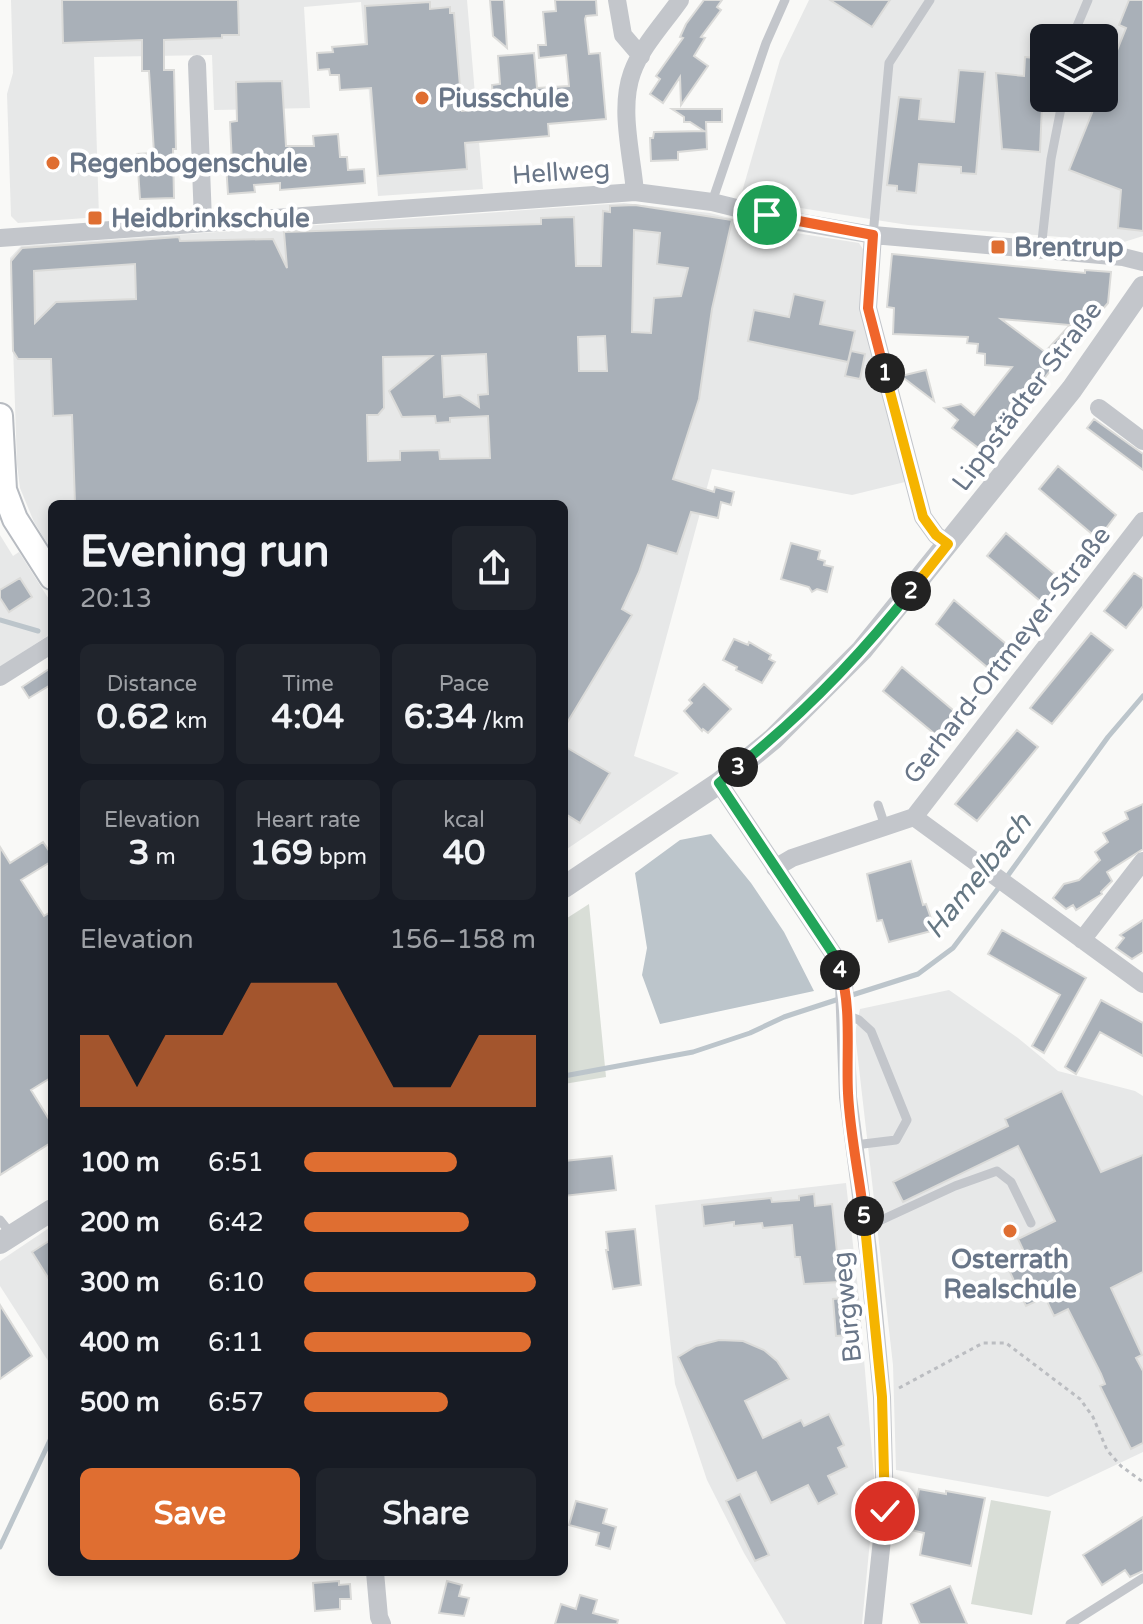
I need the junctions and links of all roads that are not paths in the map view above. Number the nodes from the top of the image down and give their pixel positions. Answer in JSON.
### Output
{"nodes":[{"id":1,"x":617,"y":0,"type":"edge"},
{"id":2,"x":680,"y":0,"type":"edge"},
{"id":3,"x":785,"y":0,"type":"edge"},
{"id":4,"x":930,"y":0,"type":"edge"},
{"id":5,"x":1088,"y":0,"type":"edge"},
{"id":6,"x":1078,"y":24,"type":"edge"},
{"id":7,"x":641,"y":56,"type":"junction"},
{"id":8,"x":197,"y":64,"type":"dead end"},
{"id":9,"x":1060,"y":112,"type":"edge"},
{"id":10,"x":635,"y":192,"type":"junction"},
{"id":11,"x":712,"y":202,"type":"junction"},
{"id":12,"x":203,"y":221,"type":"junction"},
{"id":13,"x":873,"y":235,"type":"junction"},
{"id":14,"x":0,"y":238,"type":"edge"},
{"id":15,"x":1041,"y":250,"type":"junction"},
{"id":16,"x":1143,"y":254,"type":"edge"},
{"id":17,"x":1123,"y":257,"type":"junction"},
{"id":18,"x":1143,"y":262,"type":"edge"},
{"id":19,"x":1143,"y":287,"type":"edge"},
{"id":20,"x":1143,"y":315,"type":"edge"},
{"id":21,"x":1106,"y":343,"type":"junction"},
{"id":22,"x":1099,"y":408,"type":"dead end"},
{"id":23,"x":0,"y":416,"type":"edge"},
{"id":24,"x":1143,"y":441,"type":"edge"},
{"id":25,"x":1143,"y":521,"type":"edge"},
{"id":26,"x":948,"y":544,"type":"junction"},
{"id":27,"x":48,"y":571,"type":"edge"},
{"id":28,"x":48,"y":647,"type":"edge"},
{"id":29,"x":0,"y":677,"type":"edge"},
{"id":30,"x":719,"y":783,"type":"junction"},
{"id":31,"x":878,"y":805,"type":"dead end"},
{"id":32,"x":914,"y":817,"type":"junction"},
{"id":33,"x":885,"y":826,"type":"junction"},
{"id":34,"x":1143,"y":861,"type":"edge"},
{"id":35,"x":775,"y":868,"type":"junction"},
{"id":36,"x":568,"y":884,"type":"edge"},
{"id":37,"x":1082,"y":940,"type":"junction"},
{"id":38,"x":1143,"y":984,"type":"edge"},
{"id":39,"x":846,"y":1012,"type":"junction"},
{"id":40,"x":855,"y":1145,"type":"junction"},
{"id":41,"x":48,"y":1212,"type":"edge"},
{"id":42,"x":1031,"y":1223,"type":"dead end"},
{"id":43,"x":865,"y":1224,"type":"junction"},
{"id":44,"x":4,"y":1233,"type":"edge"},
{"id":45,"x":375,"y":1576,"type":"edge"},
{"id":46,"x":1143,"y":1578,"type":"edge"},
{"id":47,"x":382,"y":1624,"type":"edge"},
{"id":48,"x":873,"y":1624,"type":"edge"},
{"id":49,"x":1070,"y":1624,"type":"edge"}],
"edges":[{"from":1,"to":7,"type":"street"},
{"from":2,"to":7,"type":"street"},
{"from":3,"to":11,"type":"lane"},
{"from":4,"to":13,"type":"lane"},
{"from":5,"to":6,"type":"lane"},
{"from":7,"to":10,"type":"street"},
{"from":8,"to":12,"type":"street"},
{"from":9,"to":15,"type":"lane"},
{"from":10,"to":11,"type":"street","name":"Hellweg"},
{"from":10,"to":12,"type":"street","name":"Hellweg"},
{"from":11,"to":13,"type":"street","name":"Hellweg"},
{"from":12,"to":14,"type":"street","name":"Hellweg"},
{"from":13,"to":15,"type":"street","name":"Hellweg"},
{"from":13,"to":26,"type":"street"},
{"from":15,"to":17,"type":"street","name":"Hellweg"},
{"from":16,"to":17,"type":"street","name":"Hellweg"},
{"from":17,"to":18,"type":"street","name":"Hellweg"},
{"from":19,"to":21,"type":"street","name":"Lippstädter Straße"},
{"from":20,"to":21,"type":"street"},
{"from":21,"to":26,"type":"street","name":"Lippstädter Straße"},
{"from":22,"to":24,"type":"street"},
{"from":23,"to":27,"type":"main road"},
{"from":25,"to":32,"type":"street","name":"Gerhard-Ortmeyer-Straße"},
{"from":26,"to":30,"type":"street","name":"Lippstädter Straße"},
{"from":28,"to":29,"type":"street"},
{"from":30,"to":35,"type":"street","name":"Burgweg"},
{"from":30,"to":36,"type":"street","name":"Lippstädter Straße"},
{"from":31,"to":33,"type":"lane"},
{"from":32,"to":33,"type":"street","name":"Gerhard-Ortmeyer-Straße"},
{"from":32,"to":37,"type":"street"},
{"from":33,"to":35,"type":"street","name":"Gerhard-Ortmeyer-Straße"},
{"from":34,"to":37,"type":"street"},
{"from":35,"to":39,"type":"street","name":"Burgweg"},
{"from":37,"to":38,"type":"street"},
{"from":39,"to":40,"type":"street","name":"Burgweg"},
{"from":39,"to":40,"type":"lane"},
{"from":40,"to":43,"type":"street","name":"Burgweg"},
{"from":41,"to":44,"type":"street"},
{"from":42,"to":43,"type":"lane"},
{"from":43,"to":48,"type":"street","name":"Burgweg"},
{"from":45,"to":47,"type":"street"},
{"from":46,"to":49,"type":"lane"}]}
